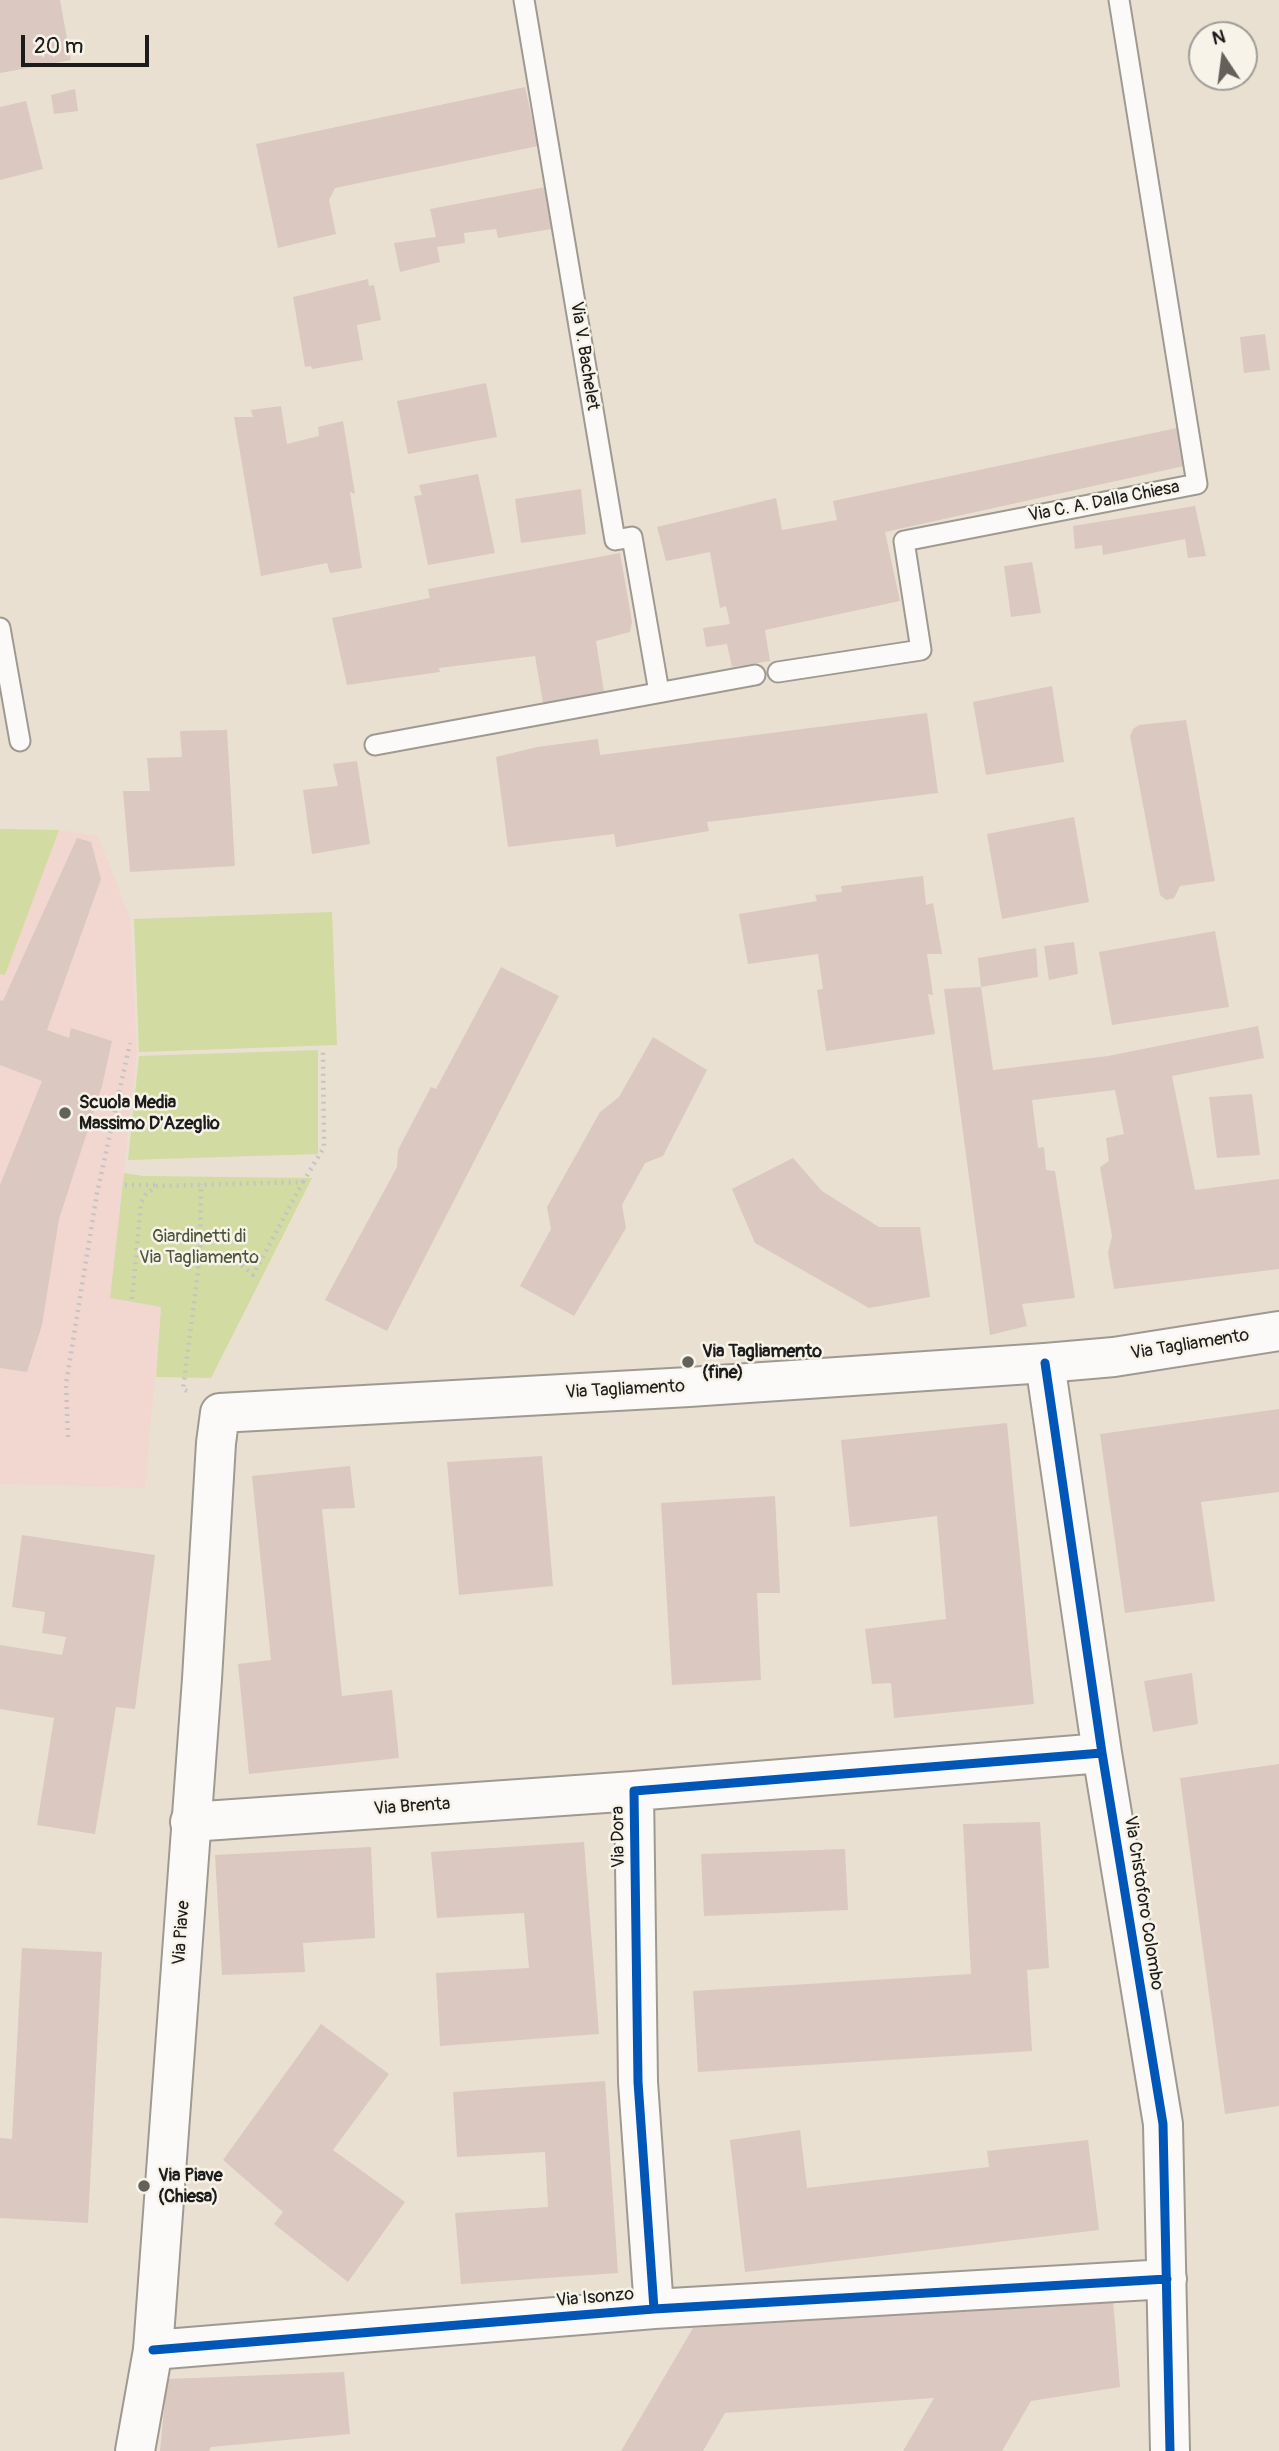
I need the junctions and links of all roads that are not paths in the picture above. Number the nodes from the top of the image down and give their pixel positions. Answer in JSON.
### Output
{"nodes":[{"id":1,"x":524,"y":0,"type":"edge"},
{"id":2,"x":1119,"y":0,"type":"edge"},
{"id":3,"x":0,"y":628,"type":"edge"},
{"id":4,"x":778,"y":672,"type":"dead end"},
{"id":5,"x":755,"y":675,"type":"dead end"},
{"id":6,"x":659,"y":692,"type":"junction"},
{"id":7,"x":20,"y":741,"type":"dead end"},
{"id":8,"x":375,"y":745,"type":"dead end"},
{"id":9,"x":1279,"y":1331,"type":"edge"},
{"id":10,"x":1045,"y":1363,"type":"junction"},
{"id":11,"x":220,"y":1413,"type":"joint"},
{"id":12,"x":1102,"y":1753,"type":"junction"},
{"id":13,"x":634,"y":1791,"type":"junction"},
{"id":14,"x":190,"y":1822,"type":"junction"},
{"id":15,"x":1167,"y":2279,"type":"junction"},
{"id":16,"x":654,"y":2309,"type":"junction"},
{"id":17,"x":153,"y":2350,"type":"junction"},
{"id":18,"x":135,"y":2451,"type":"edge"},
{"id":19,"x":1170,"y":2451,"type":"edge"}],
"edges":[{"from":1,"to":6,"type":"lane","name":"Via V. Bachelet"},
{"from":2,"to":4,"type":"lane","name":"Via C. A. Dalla Chiesa"},
{"from":3,"to":7,"type":"lane"},
{"from":5,"to":6,"type":"lane"},
{"from":6,"to":8,"type":"lane"},
{"from":9,"to":10,"type":"street","name":"Via Tagliamento"},
{"from":10,"to":11,"type":"street","name":"Via Tagliamento"},
{"from":10,"to":12,"type":"street","name":"Via Cristoforo Colombo"},
{"from":11,"to":14,"type":"street","name":"Via Piave"},
{"from":12,"to":13,"type":"street","name":"Via Dora"},
{"from":12,"to":15,"type":"street","name":"Via Cristoforo Colombo"},
{"from":13,"to":14,"type":"street","name":"Via Brenta"},
{"from":13,"to":16,"type":"street","name":"Via Dora"},
{"from":14,"to":17,"type":"street","name":"Via Piave"},
{"from":15,"to":16,"type":"street","name":"Via Isonzo"},
{"from":15,"to":19,"type":"street","name":"Via Cristoforo Colombo"},
{"from":16,"to":17,"type":"street","name":"Via Isonzo"},
{"from":17,"to":18,"type":"street","name":"Via Piave"}]}
